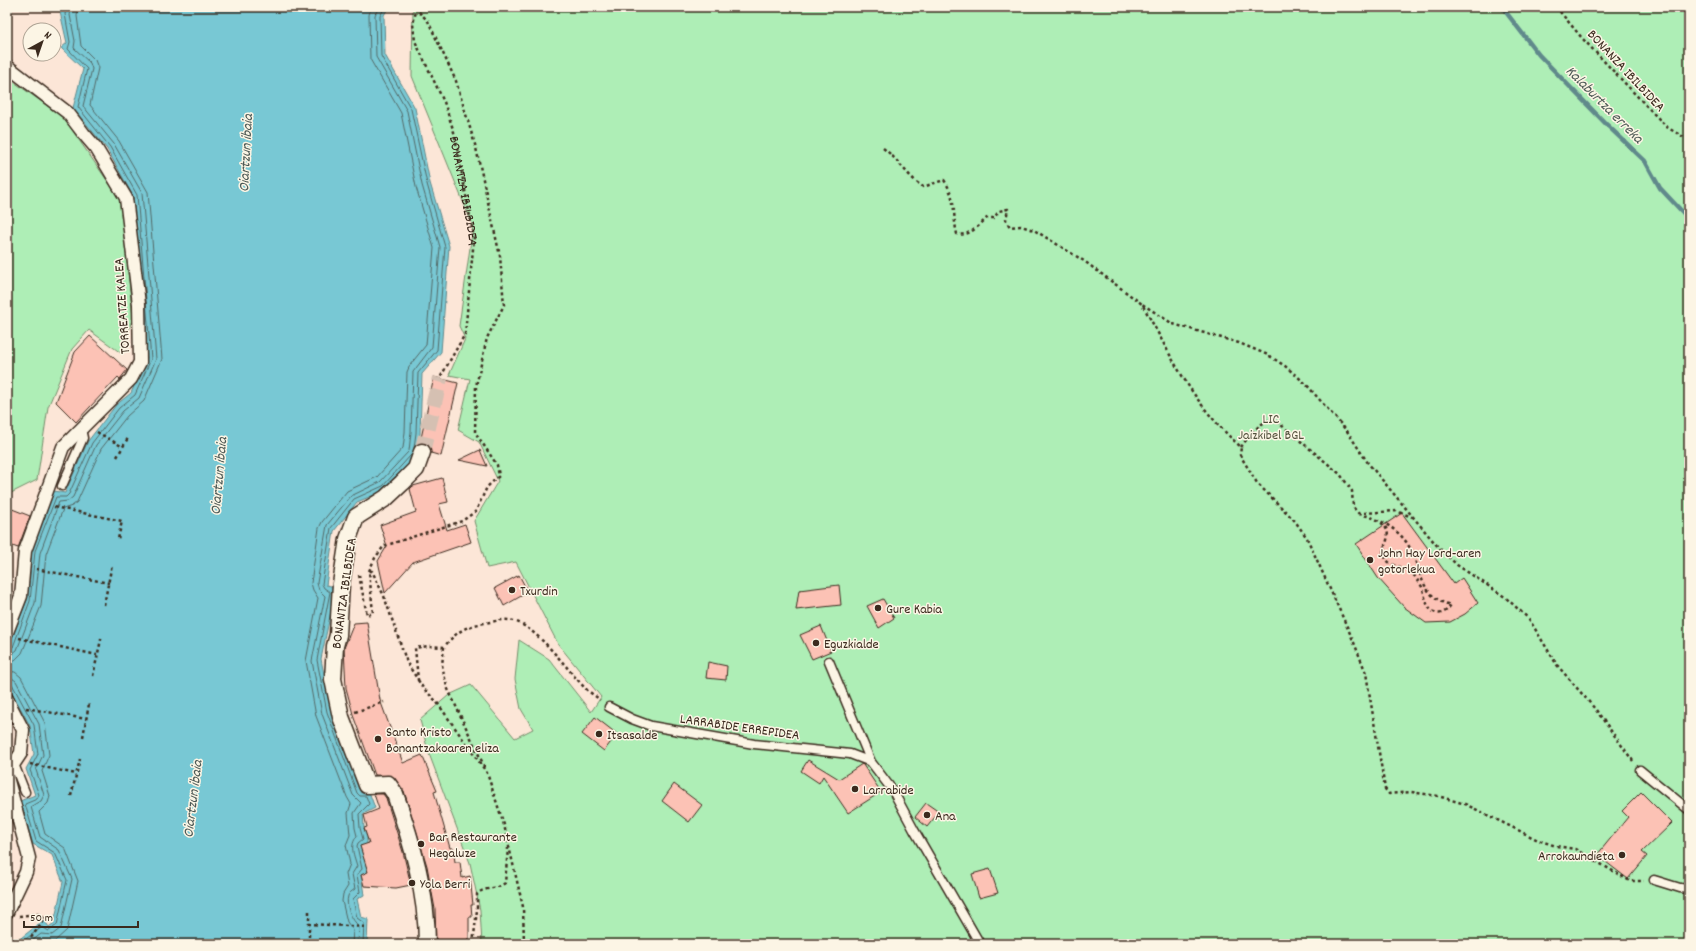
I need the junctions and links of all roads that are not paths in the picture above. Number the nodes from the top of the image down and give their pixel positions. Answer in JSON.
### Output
{"nodes":[{"id":1,"x":7,"y":66,"type":"edge"},
{"id":2,"x":81,"y":429,"type":"junction"},
{"id":3,"x":422,"y":452,"type":"tunnel mouth"},
{"id":4,"x":62,"y":486,"type":"dead end"},
{"id":5,"x":10,"y":634,"type":"edge"},
{"id":6,"x":829,"y":661,"type":"dead end"},
{"id":7,"x":7,"y":700,"type":"edge"},
{"id":8,"x":609,"y":707,"type":"road end"},
{"id":9,"x":871,"y":762,"type":"junction"},
{"id":10,"x":1640,"y":770,"type":"road end"},
{"id":11,"x":9,"y":771,"type":"edge"},
{"id":12,"x":25,"y":792,"type":"dead end"},
{"id":13,"x":1689,"y":810,"type":"edge"},
{"id":14,"x":1654,"y":880,"type":"road end"},
{"id":15,"x":1689,"y":888,"type":"edge"},
{"id":16,"x":11,"y":914,"type":"edge"},
{"id":17,"x":427,"y":944,"type":"edge"},
{"id":18,"x":980,"y":944,"type":"edge"}],
"edges":[{"from":1,"to":2,"type":"street","name":"TORREATZE KALEA"},
{"from":2,"to":4,"type":"lane"},
{"from":2,"to":5,"type":"street","name":"TORREATZE KALEA"},
{"from":3,"to":17,"type":"street","name":"BONANTZA IBILBIDEA"},
{"from":6,"to":9,"type":"lane"},
{"from":7,"to":11,"type":"street"},
{"from":8,"to":9,"type":"lane","name":"LARRABIDE ERREPIDEA"},
{"from":9,"to":18,"type":"lane"},
{"from":10,"to":13,"type":"lane"},
{"from":11,"to":12,"type":"lane"},
{"from":11,"to":16,"type":"street"},
{"from":14,"to":15,"type":"lane"}]}
